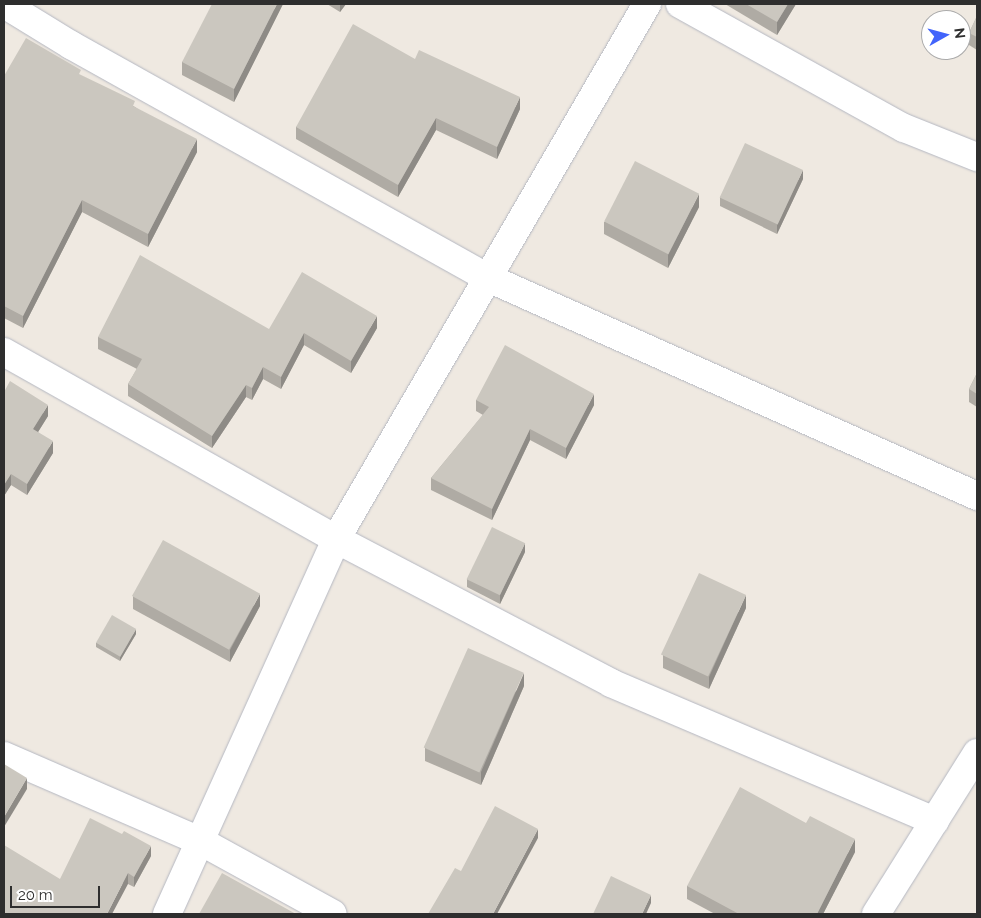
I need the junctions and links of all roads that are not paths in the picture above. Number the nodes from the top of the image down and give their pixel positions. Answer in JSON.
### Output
{"nodes":[{"id":1,"x":4,"y":4,"type":"edge"},
{"id":2,"x":647,"y":4,"type":"edge"},
{"id":3,"x":680,"y":4,"type":"edge"},
{"id":4,"x":977,"y":157,"type":"edge"},
{"id":5,"x":486,"y":277,"type":"junction"},
{"id":6,"x":4,"y":352,"type":"edge"},
{"id":7,"x":977,"y":496,"type":"edge"},
{"id":8,"x":336,"y":539,"type":"junction"},
{"id":9,"x":977,"y":753,"type":"edge"},
{"id":10,"x":4,"y":756,"type":"edge"},
{"id":11,"x":935,"y":821,"type":"junction"},
{"id":12,"x":202,"y":842,"type":"junction"},
{"id":13,"x":167,"y":914,"type":"edge"},
{"id":14,"x":333,"y":914,"type":"edge"},
{"id":15,"x":876,"y":914,"type":"edge"}],
"edges":[{"from":1,"to":5,"type":"street"},
{"from":2,"to":5,"type":"street"},
{"from":3,"to":4,"type":"street"},
{"from":5,"to":7,"type":"street"},
{"from":5,"to":8,"type":"street"},
{"from":6,"to":8,"type":"street"},
{"from":8,"to":11,"type":"street"},
{"from":8,"to":12,"type":"street"},
{"from":9,"to":11,"type":"street"},
{"from":10,"to":12,"type":"street"},
{"from":11,"to":15,"type":"street"},
{"from":12,"to":13,"type":"street"},
{"from":12,"to":14,"type":"street"}]}
